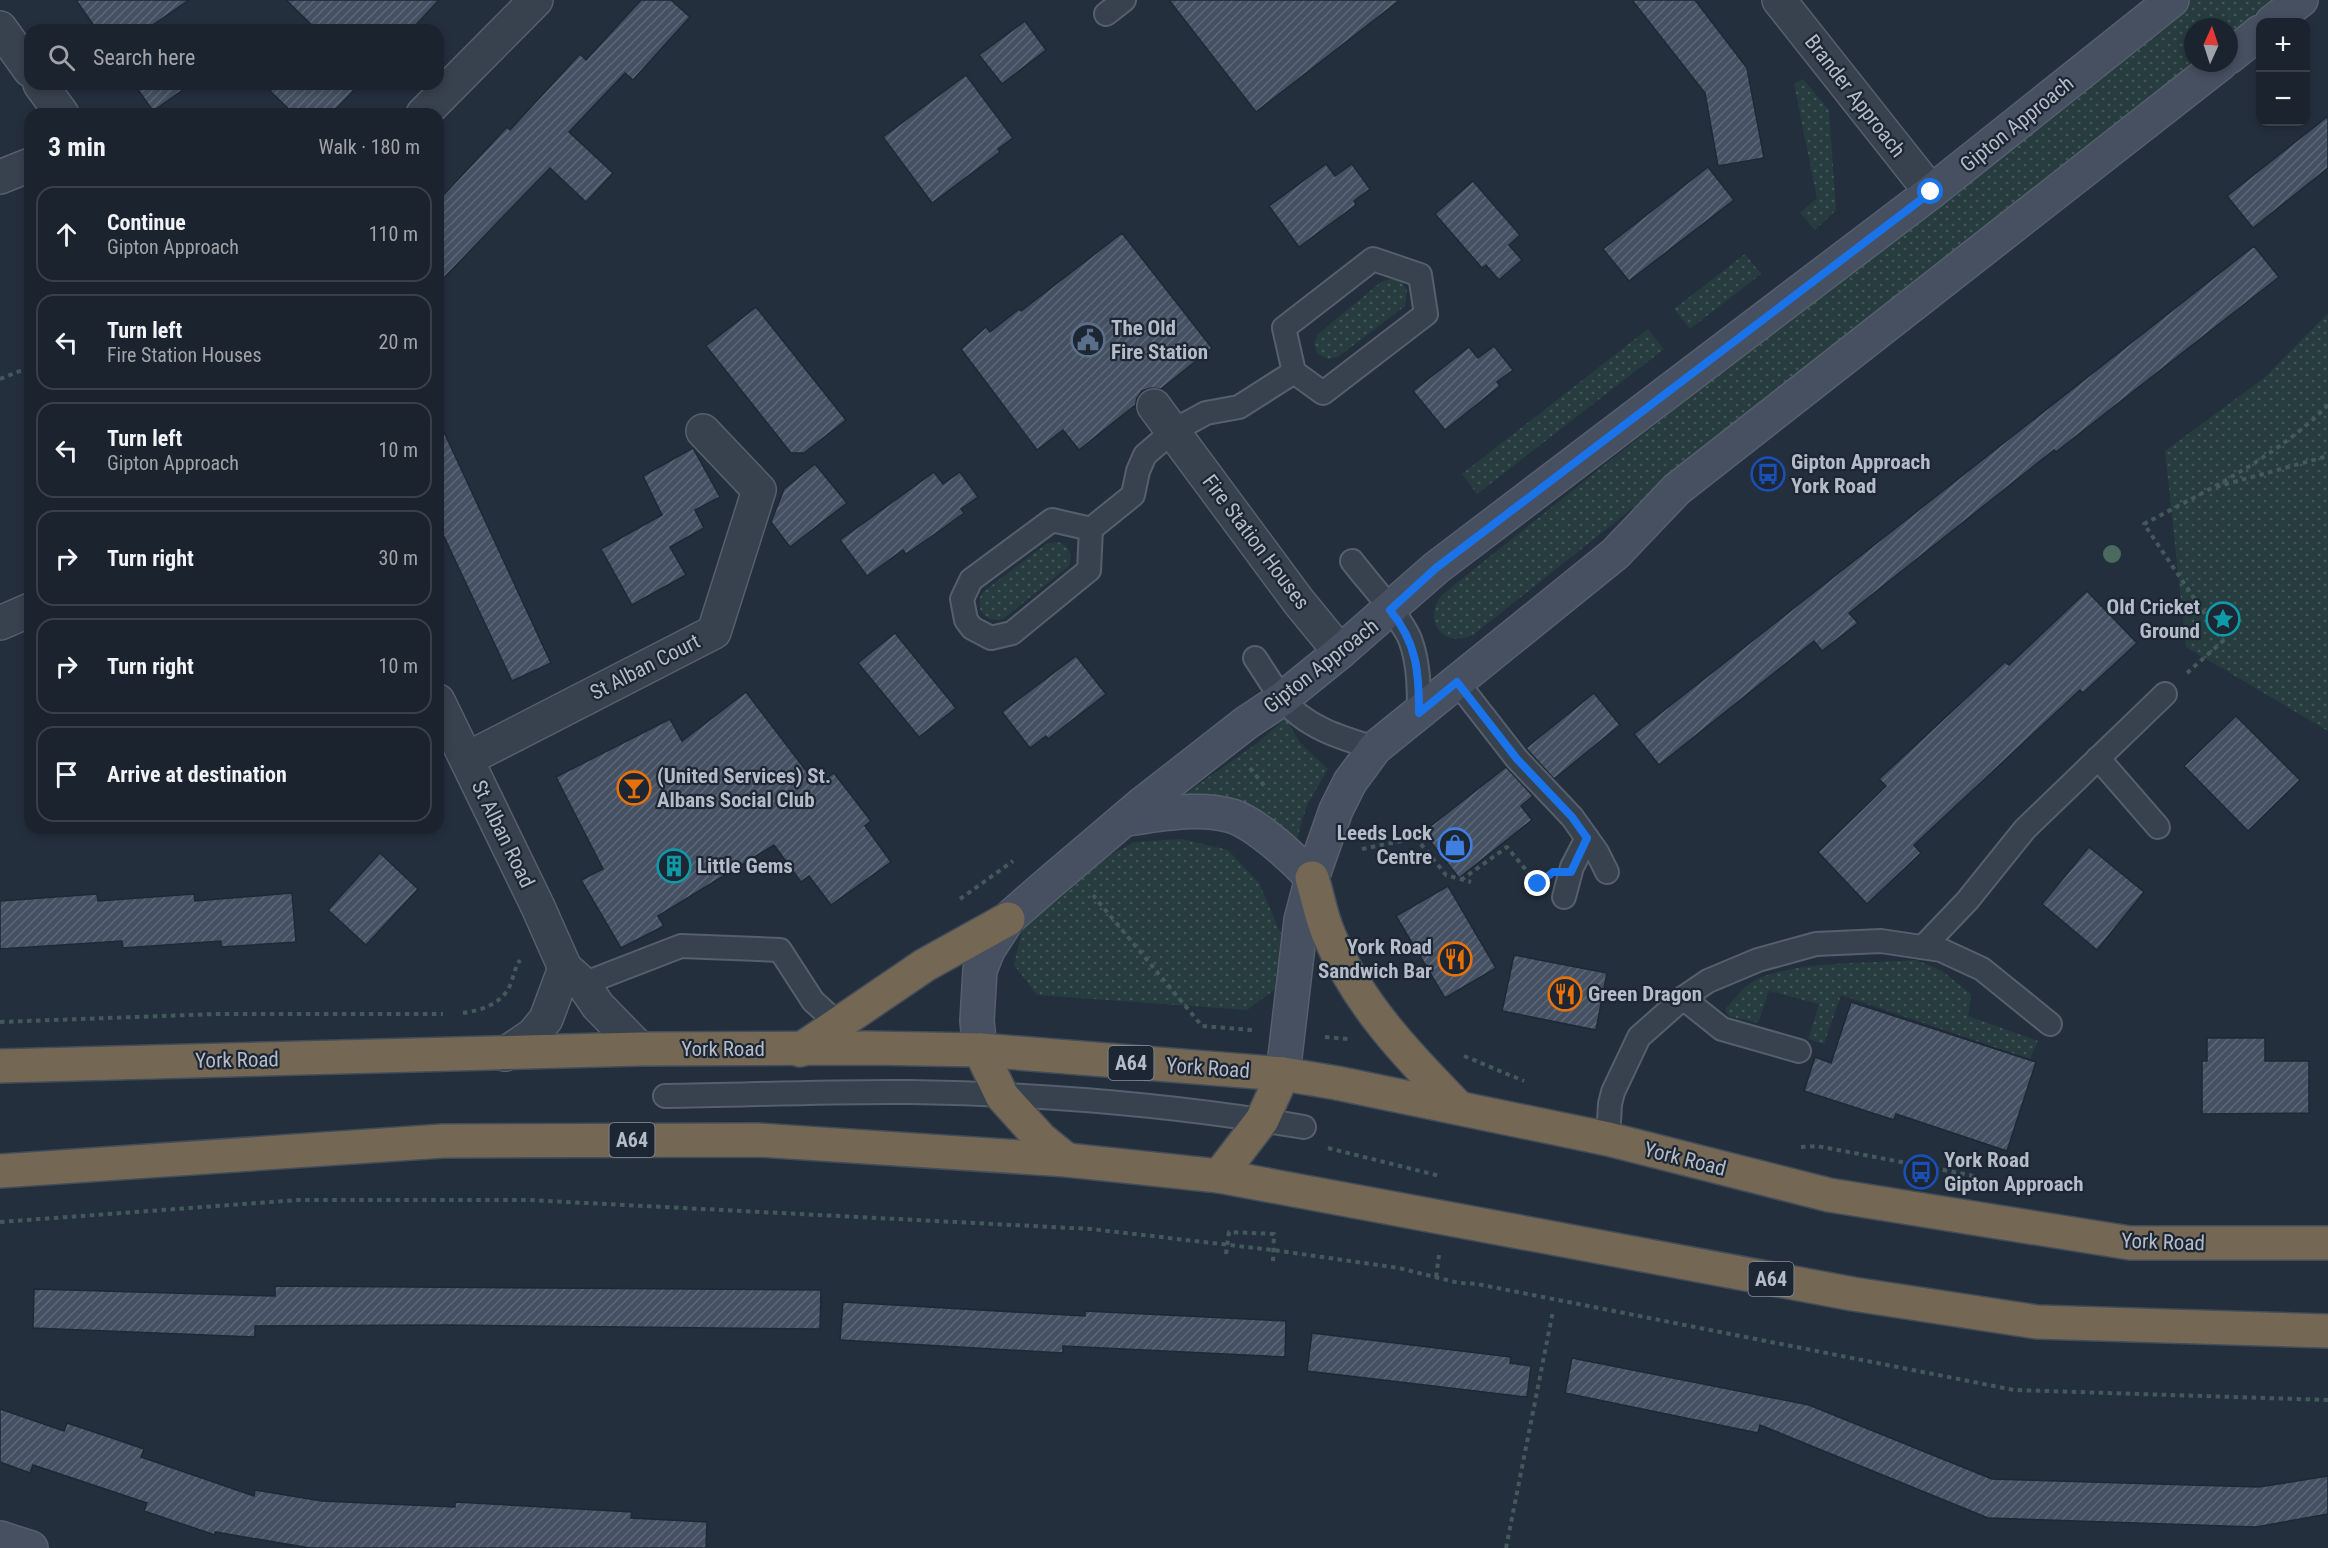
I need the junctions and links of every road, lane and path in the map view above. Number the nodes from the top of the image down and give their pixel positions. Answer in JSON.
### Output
{"nodes":[{"id":1,"x":536,"y":0,"type":"edge"},
{"id":2,"x":1779,"y":0,"type":"edge"},
{"id":3,"x":2172,"y":0,"type":"edge"},
{"id":4,"x":2301,"y":0,"type":"edge"},
{"id":5,"x":2277,"y":18,"type":"edge"},
{"id":6,"x":0,"y":28,"type":"edge"},
{"id":7,"x":2256,"y":35,"type":"edge"},
{"id":8,"x":2238,"y":50,"type":"edge"},
{"id":9,"x":24,"y":62,"type":"edge"},
{"id":10,"x":2210,"y":72,"type":"edge"},
{"id":11,"x":44,"y":90,"type":"edge"},
{"id":12,"x":58,"y":108,"type":"edge"},
{"id":13,"x":429,"y":108,"type":"edge"},
{"id":14,"x":24,"y":167,"type":"edge"},
{"id":15,"x":0,"y":177,"type":"edge"},
{"id":16,"x":1931,"y":192,"type":"junction"},
{"id":17,"x":24,"y":369,"type":"edge"},
{"id":18,"x":1294,"y":372,"type":"junction"},
{"id":19,"x":0,"y":379,"type":"edge"},
{"id":20,"x":2328,"y":405,"type":"edge"},
{"id":21,"x":1163,"y":419,"type":"junction"},
{"id":22,"x":703,"y":431,"type":"dead end"},
{"id":23,"x":2328,"y":456,"type":"edge"},
{"id":24,"x":2210,"y":489,"type":"junction"},
{"id":25,"x":1090,"y":529,"type":"junction"},
{"id":26,"x":1352,"y":561,"type":"dead end"},
{"id":27,"x":1390,"y":610,"type":"junction"},
{"id":28,"x":24,"y":612,"type":"edge"},
{"id":29,"x":0,"y":622,"type":"edge"},
{"id":30,"x":1340,"y":652,"type":"junction"},
{"id":31,"x":1255,"y":658,"type":"dead end"},
{"id":32,"x":1457,"y":682,"type":"junction"},
{"id":33,"x":2165,"y":694,"type":"joint"},
{"id":34,"x":1282,"y":699,"type":"junction"},
{"id":35,"x":444,"y":713,"type":"edge"},
{"id":36,"x":1419,"y":713,"type":"junction"},
{"id":37,"x":1375,"y":748,"type":"junction"},
{"id":38,"x":2098,"y":758,"type":"junction"},
{"id":39,"x":467,"y":759,"type":"junction"},
{"id":40,"x":1249,"y":766,"type":"dead end"},
{"id":41,"x":1272,"y":795,"type":"dead end"},
{"id":42,"x":1125,"y":819,"type":"junction"},
{"id":43,"x":2158,"y":827,"type":"dead end"},
{"id":44,"x":1587,"y":838,"type":"junction"},
{"id":45,"x":1356,"y":850,"type":"dead end"},
{"id":46,"x":1021,"y":855,"type":"dead end"},
{"id":47,"x":1571,"y":872,"type":"junction"},
{"id":48,"x":1608,"y":872,"type":"dead end"},
{"id":49,"x":1312,"y":878,"type":"junction"},
{"id":50,"x":1461,"y":880,"type":"junction"},
{"id":51,"x":1471,"y":882,"type":"dead end"},
{"id":52,"x":1564,"y":897,"type":"dead end"},
{"id":53,"x":959,"y":900,"type":"dead end"},
{"id":54,"x":1008,"y":919,"type":"junction"},
{"id":55,"x":1923,"y":947,"type":"junction"},
{"id":56,"x":565,"y":970,"type":"junction"},
{"id":57,"x":1683,"y":998,"type":"junction"},
{"id":58,"x":449,"y":1014,"type":"dead end"},
{"id":59,"x":461,"y":1014,"type":"dead end"},
{"id":60,"x":0,"y":1022,"type":"edge"},
{"id":61,"x":2050,"y":1024,"type":"dead end"},
{"id":62,"x":837,"y":1025,"type":"junction"},
{"id":63,"x":1343,"y":1033,"type":"dead end"},
{"id":64,"x":867,"y":1048,"type":"junction"},
{"id":65,"x":640,"y":1049,"type":"junction"},
{"id":66,"x":800,"y":1050,"type":"junction"},
{"id":67,"x":980,"y":1050,"type":"junction"},
{"id":68,"x":1799,"y":1051,"type":"dead end"},
{"id":69,"x":505,"y":1054,"type":"junction"},
{"id":70,"x":0,"y":1066,"type":"edge"},
{"id":71,"x":1282,"y":1074,"type":"junction"},
{"id":72,"x":1337,"y":1083,"type":"junction"},
{"id":73,"x":665,"y":1096,"type":"dead end"},
{"id":74,"x":1002,"y":1096,"type":"junction"},
{"id":75,"x":1458,"y":1107,"type":"junction"},
{"id":76,"x":1262,"y":1120,"type":"junction"},
{"id":77,"x":1304,"y":1127,"type":"dead end"},
{"id":78,"x":1608,"y":1139,"type":"junction"},
{"id":79,"x":1816,"y":1146,"type":"dead end"},
{"id":80,"x":1322,"y":1147,"type":"dead end"},
{"id":81,"x":1067,"y":1160,"type":"junction"},
{"id":82,"x":0,"y":1171,"type":"edge"},
{"id":83,"x":1970,"y":1175,"type":"dead end"},
{"id":84,"x":1220,"y":1176,"type":"junction"},
{"id":85,"x":1445,"y":1219,"type":"junction"},
{"id":86,"x":0,"y":1222,"type":"edge"},
{"id":87,"x":2328,"y":1243,"type":"edge"},
{"id":88,"x":1227,"y":1246,"type":"junction"},
{"id":89,"x":1273,"y":1250,"type":"junction"},
{"id":90,"x":1226,"y":1254,"type":"dead end"},
{"id":91,"x":1273,"y":1261,"type":"dead end"},
{"id":92,"x":1436,"y":1277,"type":"junction"},
{"id":93,"x":1553,"y":1311,"type":"dead end"},
{"id":94,"x":2328,"y":1331,"type":"edge"},
{"id":95,"x":2328,"y":1400,"type":"edge"},
{"id":96,"x":0,"y":1538,"type":"edge"},
{"id":97,"x":31,"y":1548,"type":"edge"},
{"id":98,"x":1506,"y":1548,"type":"edge"}],
"edges":[{"from":1,"to":13,"type":"street"},
{"from":2,"to":16,"type":"street","name":"Brander Approach"},
{"from":3,"to":16,"type":"street","name":"Gipton Approach"},
{"from":4,"to":5,"type":"street"},
{"from":6,"to":9,"type":"street"},
{"from":7,"to":8,"type":"street"},
{"from":10,"to":32,"type":"street"},
{"from":11,"to":12,"type":"street"},
{"from":14,"to":15,"type":"street"},
{"from":16,"to":27,"type":"street","name":"Gipton Approach"},
{"from":17,"to":19,"type":"path"},
{"from":18,"to":18,"type":"lane"},
{"from":18,"to":21,"type":"lane"},
{"from":20,"to":24,"type":"path"},
{"from":21,"to":25,"type":"lane"},
{"from":21,"to":30,"type":"street","name":"Fire Station Houses"},
{"from":22,"to":39,"type":"street","name":"St Alban Court"},
{"from":23,"to":24,"type":"path"},
{"from":24,"to":33,"type":"path"},
{"from":25,"to":25,"type":"lane"},
{"from":26,"to":27,"type":"lane"},
{"from":27,"to":30,"type":"street","name":"Gipton Approach"},
{"from":27,"to":36,"type":"lane"},
{"from":28,"to":29,"type":"street"},
{"from":30,"to":34,"type":"street","name":"Gipton Approach"},
{"from":31,"to":34,"type":"lane"},
{"from":32,"to":36,"type":"street"},
{"from":32,"to":44,"type":"lane"},
{"from":33,"to":38,"type":"lane"},
{"from":34,"to":37,"type":"lane"},
{"from":34,"to":42,"type":"street","name":"Gipton Approach"},
{"from":35,"to":39,"type":"street","name":"St Alban Road"},
{"from":36,"to":37,"type":"street"},
{"from":37,"to":49,"type":"street"},
{"from":38,"to":43,"type":"lane"},
{"from":38,"to":55,"type":"lane"},
{"from":39,"to":56,"type":"street","name":"St Alban Road"},
{"from":40,"to":41,"type":"path"},
{"from":42,"to":49,"type":"street"},
{"from":42,"to":54,"type":"street","name":"Gipton Approach"},
{"from":44,"to":47,"type":"lane"},
{"from":44,"to":48,"type":"lane"},
{"from":45,"to":50,"type":"path"},
{"from":46,"to":53,"type":"path"},
{"from":47,"to":50,"type":"path"},
{"from":47,"to":52,"type":"lane"},
{"from":49,"to":71,"type":"street"},
{"from":49,"to":75,"type":"highway"},
{"from":50,"to":51,"type":"path"},
{"from":54,"to":62,"type":"highway"},
{"from":54,"to":67,"type":"street","name":"Gipton Approach"},
{"from":55,"to":57,"type":"lane"},
{"from":55,"to":61,"type":"lane"},
{"from":56,"to":59,"type":"path"},
{"from":56,"to":62,"type":"lane"},
{"from":56,"to":65,"type":"street","name":"St Alban Road"},
{"from":56,"to":69,"type":"street"},
{"from":57,"to":68,"type":"lane"},
{"from":57,"to":78,"type":"lane"},
{"from":58,"to":60,"type":"path"},
{"from":62,"to":64,"type":"lane"},
{"from":62,"to":66,"type":"highway"},
{"from":63,"to":72,"type":"path"},
{"from":64,"to":66,"type":"highway","name":"York Road","number":"A64"},
{"from":64,"to":67,"type":"highway","name":"York Road","number":"A64"},
{"from":65,"to":66,"type":"highway","name":"York Road","number":"A64"},
{"from":65,"to":69,"type":"highway","name":"York Road","number":"A64"},
{"from":67,"to":71,"type":"highway","name":"York Road","number":"A64"},
{"from":67,"to":74,"type":"highway"},
{"from":69,"to":70,"type":"highway","name":"York Road","number":"A64"},
{"from":71,"to":72,"type":"highway","name":"York Road","number":"A64"},
{"from":71,"to":76,"type":"highway"},
{"from":72,"to":75,"type":"highway","name":"York Road","number":"A64"},
{"from":73,"to":74,"type":"lane"},
{"from":74,"to":76,"type":"lane"},
{"from":74,"to":81,"type":"highway"},
{"from":75,"to":78,"type":"highway","name":"York Road","number":"A64"},
{"from":76,"to":77,"type":"lane"},
{"from":76,"to":84,"type":"highway"},
{"from":78,"to":87,"type":"highway","name":"York Road","number":"A64"},
{"from":79,"to":83,"type":"path"},
{"from":80,"to":85,"type":"path"},
{"from":81,"to":82,"type":"highway","number":"A64"},
{"from":81,"to":84,"type":"highway","number":"A64"},
{"from":84,"to":85,"type":"highway","number":"A64"},
{"from":85,"to":92,"type":"path"},
{"from":85,"to":94,"type":"highway","number":"A64"},
{"from":86,"to":88,"type":"path"},
{"from":88,"to":89,"type":"path"},
{"from":88,"to":89,"type":"path"},
{"from":88,"to":90,"type":"path"},
{"from":89,"to":91,"type":"path"},
{"from":89,"to":92,"type":"path"},
{"from":92,"to":95,"type":"path"},
{"from":93,"to":98,"type":"path"},
{"from":96,"to":97,"type":"street"}]}
